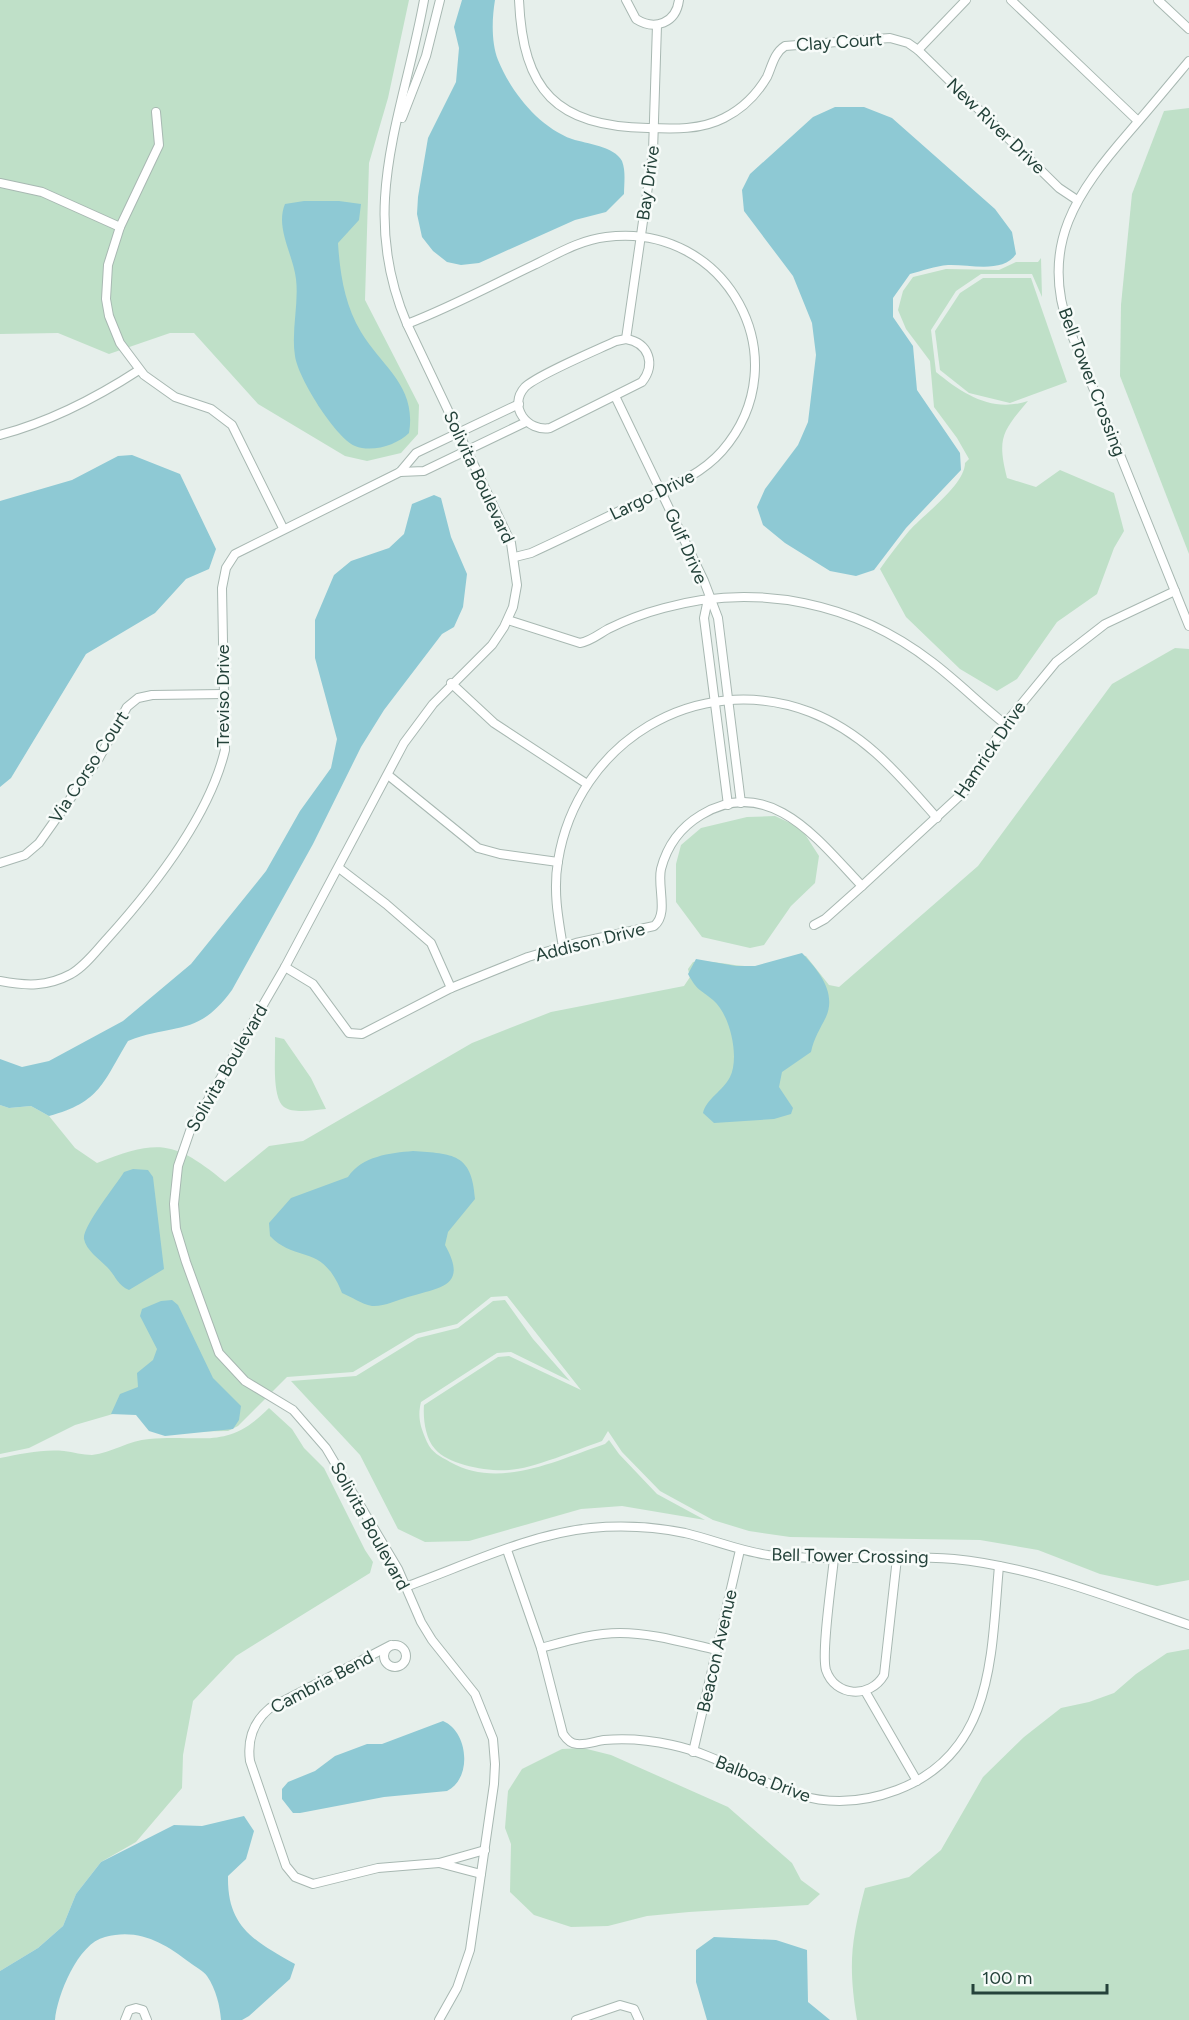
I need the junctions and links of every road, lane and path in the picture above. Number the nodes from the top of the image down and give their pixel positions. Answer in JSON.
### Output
{"nodes":[{"id":1,"x":424,"y":0,"type":"edge"},
{"id":2,"x":440,"y":0,"type":"edge"},
{"id":3,"x":519,"y":0,"type":"edge"},
{"id":4,"x":626,"y":0,"type":"edge"},
{"id":5,"x":679,"y":0,"type":"edge"},
{"id":6,"x":966,"y":0,"type":"edge"},
{"id":7,"x":1011,"y":0,"type":"edge"},
{"id":8,"x":1158,"y":0,"type":"edge"},
{"id":9,"x":657,"y":25,"type":"junction"},
{"id":10,"x":1189,"y":29,"type":"edge"},
{"id":11,"x":918,"y":50,"type":"junction"},
{"id":12,"x":1189,"y":62,"type":"edge"},
{"id":13,"x":156,"y":112,"type":"dead end"},
{"id":14,"x":1138,"y":121,"type":"junction"},
{"id":15,"x":655,"y":129,"type":"junction"},
{"id":16,"x":392,"y":141,"type":"junction"},
{"id":17,"x":0,"y":183,"type":"edge"},
{"id":18,"x":1077,"y":200,"type":"junction"},
{"id":19,"x":120,"y":227,"type":"junction"},
{"id":20,"x":640,"y":237,"type":"junction"},
{"id":21,"x":407,"y":324,"type":"junction"},
{"id":22,"x":626,"y":339,"type":"junction"},
{"id":23,"x":138,"y":370,"type":"junction"},
{"id":24,"x":615,"y":396,"type":"junction"},
{"id":25,"x":519,"y":404,"type":"junction"},
{"id":26,"x":526,"y":422,"type":"junction"},
{"id":27,"x":459,"y":433,"type":"junction"},
{"id":28,"x":0,"y":435,"type":"edge"},
{"id":29,"x":468,"y":451,"type":"junction"},
{"id":30,"x":400,"y":472,"type":"junction"},
{"id":31,"x":661,"y":491,"type":"junction"},
{"id":32,"x":283,"y":528,"type":"junction"},
{"id":33,"x":515,"y":557,"type":"junction"},
{"id":34,"x":1175,"y":591,"type":"junction"},
{"id":35,"x":709,"y":599,"type":"junction"},
{"id":36,"x":508,"y":620,"type":"junction"},
{"id":37,"x":1189,"y":626,"type":"edge"},
{"id":38,"x":452,"y":683,"type":"junction"},
{"id":39,"x":224,"y":694,"type":"junction"},
{"id":40,"x":727,"y":698,"type":"junction"},
{"id":41,"x":715,"y":700,"type":"junction"},
{"id":42,"x":1005,"y":724,"type":"junction"},
{"id":43,"x":388,"y":775,"type":"junction"},
{"id":44,"x":587,"y":784,"type":"junction"},
{"id":45,"x":741,"y":803,"type":"junction"},
{"id":46,"x":729,"y":805,"type":"junction"},
{"id":47,"x":938,"y":818,"type":"junction"},
{"id":48,"x":0,"y":862,"type":"edge"},
{"id":49,"x":558,"y":862,"type":"junction"},
{"id":50,"x":339,"y":868,"type":"junction"},
{"id":51,"x":862,"y":886,"type":"junction"},
{"id":52,"x":814,"y":925,"type":"dead end"},
{"id":53,"x":563,"y":946,"type":"junction"},
{"id":54,"x":285,"y":967,"type":"junction"},
{"id":55,"x":0,"y":981,"type":"edge"},
{"id":56,"x":451,"y":988,"type":"junction"},
{"id":57,"x":507,"y":1550,"type":"junction"},
{"id":58,"x":740,"y":1550,"type":"junction"},
{"id":59,"x":834,"y":1558,"type":"junction"},
{"id":60,"x":897,"y":1558,"type":"junction"},
{"id":61,"x":999,"y":1566,"type":"junction"},
{"id":62,"x":405,"y":1587,"type":"junction"},
{"id":63,"x":1189,"y":1625,"type":"edge"},
{"id":64,"x":391,"y":1645,"type":"dead end"},
{"id":65,"x":541,"y":1647,"type":"junction"},
{"id":66,"x":717,"y":1650,"type":"junction"},
{"id":67,"x":865,"y":1691,"type":"junction"},
{"id":68,"x":693,"y":1752,"type":"junction"},
{"id":69,"x":917,"y":1781,"type":"junction"},
{"id":70,"x":485,"y":1850,"type":"junction"},
{"id":71,"x":439,"y":1863,"type":"junction"},
{"id":72,"x":481,"y":1874,"type":"junction"},
{"id":73,"x":125,"y":2020,"type":"edge"},
{"id":74,"x":147,"y":2020,"type":"edge"},
{"id":75,"x":439,"y":2020,"type":"edge"},
{"id":76,"x":576,"y":2020,"type":"edge"},
{"id":77,"x":639,"y":2020,"type":"edge"}],
"edges":[{"from":1,"to":16,"type":"street","name":"Solivita Boulevard"},
{"from":2,"to":16,"type":"street","name":"Solivita Boulevard"},
{"from":3,"to":15,"type":"street","name":"Clay Court"},
{"from":4,"to":9,"type":"street"},
{"from":5,"to":9,"type":"street"},
{"from":6,"to":11,"type":"street"},
{"from":7,"to":14,"type":"street"},
{"from":8,"to":10,"type":"street"},
{"from":9,"to":15,"type":"street","name":"Bay Drive"},
{"from":11,"to":15,"type":"street","name":"Clay Court"},
{"from":11,"to":18,"type":"street","name":"New River Drive"},
{"from":12,"to":14,"type":"street","name":"Bell Tower Crossing"},
{"from":13,"to":19,"type":"street"},
{"from":14,"to":18,"type":"street","name":"Bell Tower Crossing"},
{"from":15,"to":20,"type":"street","name":"Bay Drive"},
{"from":16,"to":21,"type":"street","name":"Solivita Boulevard"},
{"from":17,"to":19,"type":"street"},
{"from":18,"to":34,"type":"street","name":"Bell Tower Crossing"},
{"from":19,"to":23,"type":"street"},
{"from":20,"to":21,"type":"street","name":"Largo Drive"},
{"from":20,"to":22,"type":"street","name":"Bay Drive"},
{"from":20,"to":31,"type":"street","name":"Largo Drive"},
{"from":21,"to":27,"type":"street","name":"Solivita Boulevard"},
{"from":22,"to":24,"type":"street"},
{"from":22,"to":25,"type":"street"},
{"from":23,"to":28,"type":"street"},
{"from":23,"to":32,"type":"street"},
{"from":24,"to":26,"type":"street"},
{"from":24,"to":31,"type":"street","name":"Gulf Drive"},
{"from":25,"to":26,"type":"street"},
{"from":25,"to":27,"type":"street","name":"Treviso Drive"},
{"from":26,"to":29,"type":"street","name":"Treviso Drive"},
{"from":27,"to":29,"type":"street","name":"Solivita Boulevard"},
{"from":27,"to":30,"type":"street","name":"Treviso Drive"},
{"from":29,"to":30,"type":"street","name":"Treviso Drive"},
{"from":29,"to":33,"type":"street","name":"Solivita Boulevard"},
{"from":30,"to":32,"type":"street","name":"Treviso Drive"},
{"from":31,"to":33,"type":"street","name":"Largo Drive"},
{"from":31,"to":35,"type":"street","name":"Gulf Drive"},
{"from":32,"to":39,"type":"street","name":"Treviso Drive"},
{"from":33,"to":36,"type":"street","name":"Solivita Boulevard"},
{"from":34,"to":37,"type":"street","name":"Bell Tower Crossing"},
{"from":34,"to":42,"type":"street","name":"Hamrick Drive"},
{"from":35,"to":36,"type":"street"},
{"from":35,"to":40,"type":"street","name":"Gulf Drive"},
{"from":35,"to":41,"type":"street","name":"Gulf Drive"},
{"from":35,"to":42,"type":"street"},
{"from":36,"to":38,"type":"street","name":"Solivita Boulevard"},
{"from":38,"to":43,"type":"street","name":"Solivita Boulevard"},
{"from":38,"to":44,"type":"street"},
{"from":39,"to":48,"type":"street","name":"Via Corso Court"},
{"from":39,"to":55,"type":"street","name":"Treviso Drive"},
{"from":40,"to":41,"type":"street"},
{"from":40,"to":45,"type":"street","name":"Gulf Drive"},
{"from":40,"to":47,"type":"street"},
{"from":41,"to":44,"type":"street"},
{"from":41,"to":46,"type":"street","name":"Gulf Drive"},
{"from":42,"to":47,"type":"street","name":"Hamrick Drive"},
{"from":43,"to":49,"type":"street"},
{"from":43,"to":50,"type":"street","name":"Solivita Boulevard"},
{"from":44,"to":49,"type":"street"},
{"from":45,"to":46,"type":"street","name":"Addison Drive"},
{"from":45,"to":51,"type":"street","name":"Addison Drive"},
{"from":46,"to":53,"type":"street","name":"Addison Drive"},
{"from":47,"to":51,"type":"street","name":"Hamrick Drive"},
{"from":49,"to":53,"type":"street"},
{"from":50,"to":54,"type":"street","name":"Solivita Boulevard"},
{"from":50,"to":56,"type":"street"},
{"from":51,"to":52,"type":"street","name":"Hamrick Drive"},
{"from":53,"to":56,"type":"street","name":"Addison Drive"},
{"from":54,"to":56,"type":"street","name":"Addison Drive"},
{"from":54,"to":62,"type":"street","name":"Solivita Boulevard"},
{"from":57,"to":58,"type":"street","name":"Bell Tower Crossing"},
{"from":57,"to":62,"type":"street","name":"Bell Tower Crossing"},
{"from":57,"to":65,"type":"street","name":"Balboa Drive"},
{"from":58,"to":59,"type":"street","name":"Bell Tower Crossing"},
{"from":58,"to":66,"type":"street","name":"Beacon Avenue"},
{"from":59,"to":60,"type":"street","name":"Bell Tower Crossing"},
{"from":59,"to":67,"type":"street"},
{"from":60,"to":61,"type":"street","name":"Bell Tower Crossing"},
{"from":60,"to":67,"type":"street"},
{"from":61,"to":63,"type":"street","name":"Bell Tower Crossing"},
{"from":61,"to":69,"type":"street","name":"Balboa Drive"},
{"from":62,"to":70,"type":"street","name":"Solivita Boulevard"},
{"from":64,"to":71,"type":"street","name":"Cambria Bend"},
{"from":65,"to":66,"type":"street"},
{"from":65,"to":68,"type":"street","name":"Balboa Drive"},
{"from":66,"to":68,"type":"street","name":"Beacon Avenue"},
{"from":67,"to":69,"type":"street"},
{"from":68,"to":69,"type":"street","name":"Balboa Drive"},
{"from":70,"to":71,"type":"street","name":"Cambria Bend"},
{"from":70,"to":72,"type":"street","name":"Solivita Boulevard"},
{"from":71,"to":72,"type":"street"},
{"from":72,"to":75,"type":"street","name":"Solivita Boulevard"},
{"from":73,"to":74,"type":"street"},
{"from":76,"to":77,"type":"street"}]}
